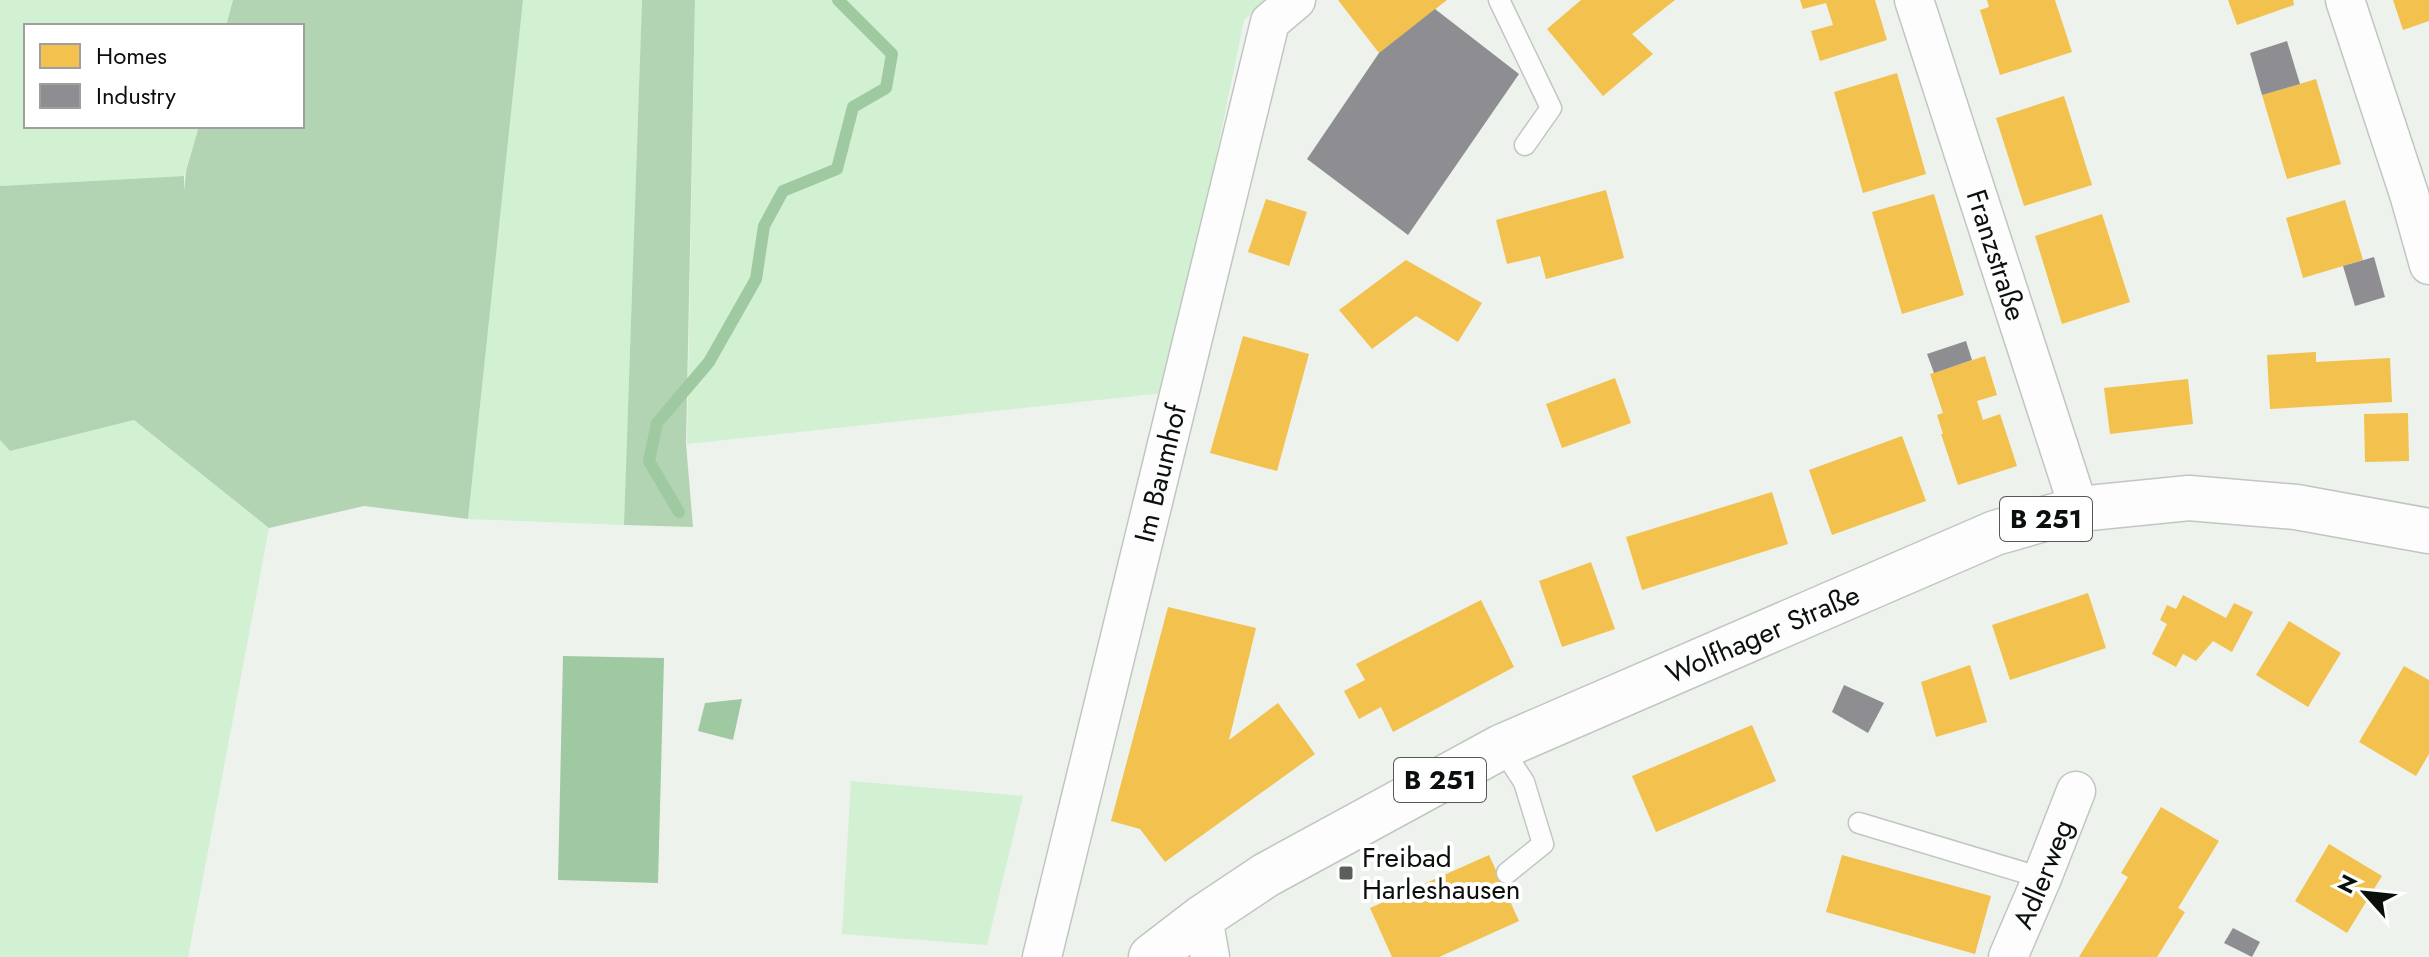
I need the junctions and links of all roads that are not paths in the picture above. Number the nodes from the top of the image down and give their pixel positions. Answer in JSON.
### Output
{"nodes":[{"id":1,"x":1296,"y":0,"type":"edge"},
{"id":2,"x":1499,"y":0,"type":"edge"},
{"id":3,"x":1914,"y":0,"type":"edge"},
{"id":4,"x":2345,"y":0,"type":"edge"},
{"id":5,"x":1525,"y":145,"type":"dead end"},
{"id":6,"x":2419,"y":184,"type":"edge"},
{"id":7,"x":2429,"y":265,"type":"edge"},
{"id":8,"x":2079,"y":509,"type":"junction"},
{"id":9,"x":2429,"y":531,"type":"edge"},
{"id":10,"x":1501,"y":747,"type":"junction"},
{"id":11,"x":2076,"y":791,"type":"dead end"},
{"id":12,"x":1859,"y":823,"type":"dead end"},
{"id":13,"x":1507,"y":873,"type":"dead end"},
{"id":14,"x":2042,"y":878,"type":"junction"},
{"id":15,"x":1207,"y":937,"type":"edge"},
{"id":16,"x":1042,"y":957,"type":"edge"},
{"id":17,"x":1151,"y":957,"type":"edge"},
{"id":18,"x":2008,"y":957,"type":"edge"}],
"edges":[{"from":1,"to":16,"type":"street","name":"Im Baumhof"},
{"from":2,"to":5,"type":"lane"},
{"from":3,"to":8,"type":"street","name":"Franzstraße"},
{"from":4,"to":6,"type":"street"},
{"from":6,"to":7,"type":"street"},
{"from":8,"to":9,"type":"main road","name":"Wolfhager Straße","number":"B 251"},
{"from":8,"to":10,"type":"main road","name":"Wolfhager Straße","number":"B 251"},
{"from":10,"to":13,"type":"lane"},
{"from":10,"to":15,"type":"main road","name":"Wolfhager Straße","number":"B 251"},
{"from":11,"to":14,"type":"street","name":"Adlerweg"},
{"from":12,"to":14,"type":"lane"},
{"from":14,"to":18,"type":"street","name":"Adlerweg"},
{"from":15,"to":17,"type":"main road","name":"Wolfhager Straße","number":"B 251"}]}
